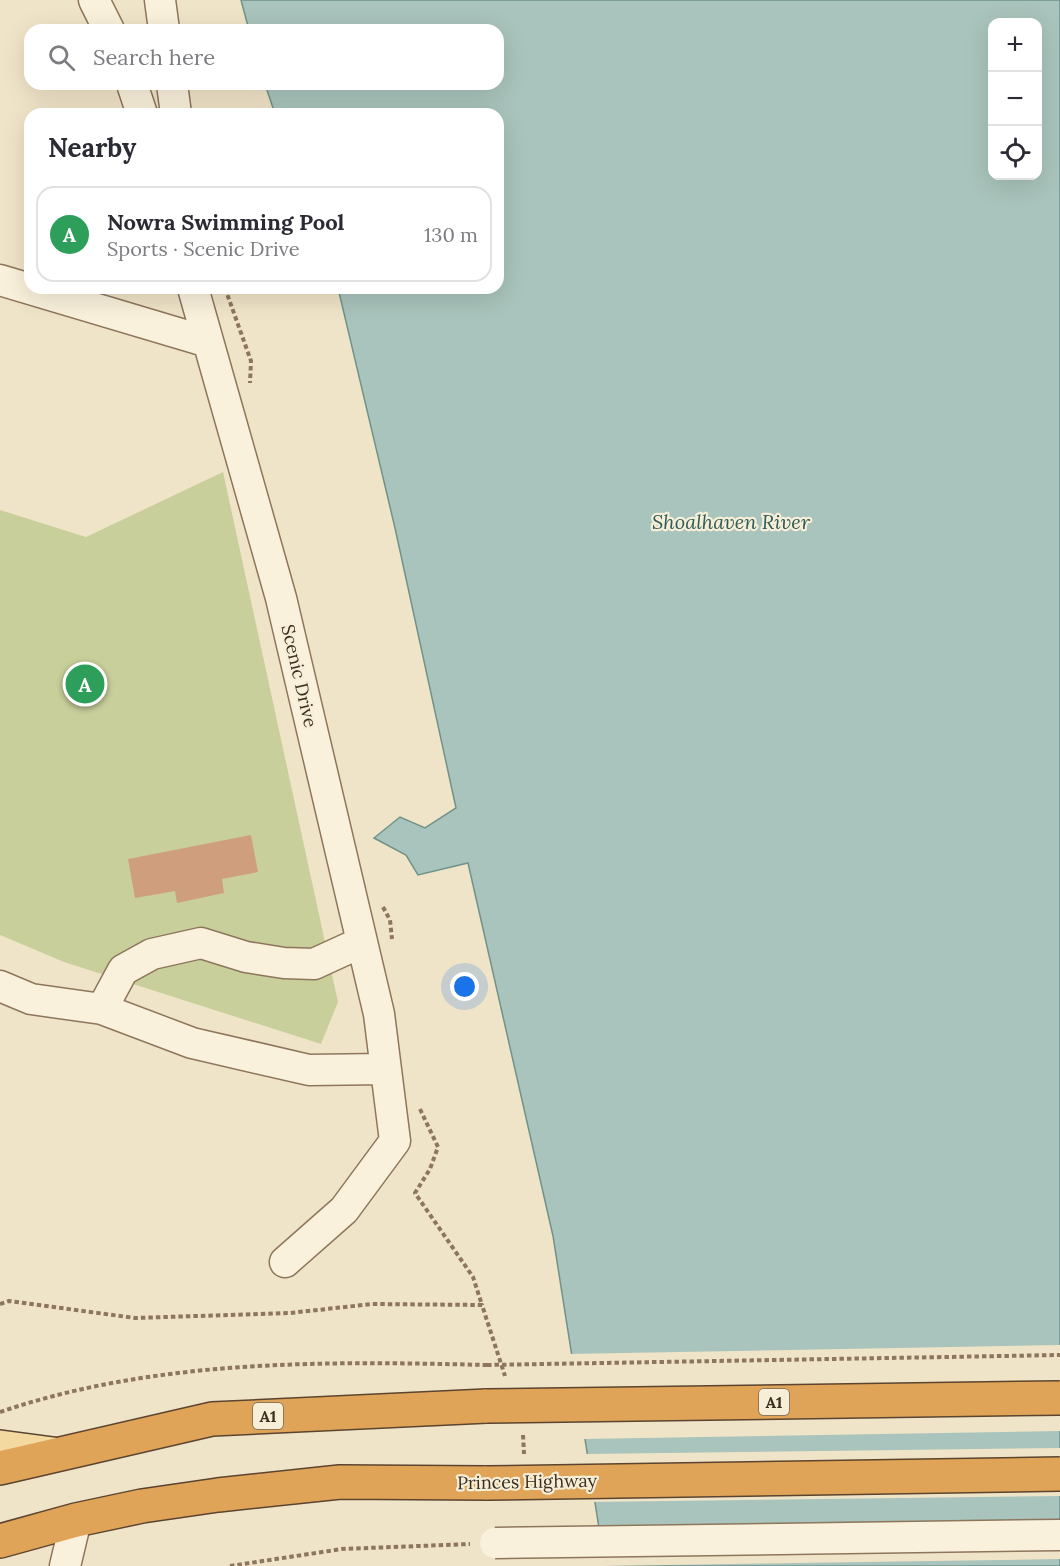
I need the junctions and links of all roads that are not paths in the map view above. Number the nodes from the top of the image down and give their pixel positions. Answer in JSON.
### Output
{"nodes":[{"id":1,"x":94,"y":0,"type":"edge"},
{"id":2,"x":160,"y":0,"type":"edge"},
{"id":3,"x":106,"y":24,"type":"edge"},
{"id":4,"x":163,"y":24,"type":"edge"},
{"id":5,"x":134,"y":90,"type":"edge"},
{"id":6,"x":173,"y":90,"type":"edge"},
{"id":7,"x":140,"y":108,"type":"edge"},
{"id":8,"x":175,"y":108,"type":"edge"},
{"id":9,"x":0,"y":280,"type":"edge"},
{"id":10,"x":24,"y":287,"type":"edge"},
{"id":11,"x":47,"y":294,"type":"edge"},
{"id":12,"x":195,"y":294,"type":"edge"},
{"id":13,"x":208,"y":342,"type":"junction"},
{"id":14,"x":362,"y":942,"type":"junction"},
{"id":15,"x":0,"y":986,"type":"edge"},
{"id":16,"x":102,"y":1009,"type":"junction"},
{"id":17,"x":385,"y":1069,"type":"junction"},
{"id":18,"x":285,"y":1262,"type":"dead end"},
{"id":19,"x":1060,"y":1398,"type":"edge"},
{"id":20,"x":0,"y":1447,"type":"edge"},
{"id":21,"x":53,"y":1455,"type":"junction"},
{"id":22,"x":0,"y":1468,"type":"edge"},
{"id":23,"x":1060,"y":1474,"type":"edge"},
{"id":24,"x":76,"y":1520,"type":"junction"},
{"id":25,"x":1060,"y":1535,"type":"edge"},
{"id":26,"x":0,"y":1541,"type":"edge"},
{"id":27,"x":495,"y":1543,"type":"road end"},
{"id":28,"x":65,"y":1566,"type":"edge"}],
"edges":[{"from":1,"to":3,"type":"street"},
{"from":2,"to":4,"type":"street"},
{"from":5,"to":7,"type":"street"},
{"from":6,"to":8,"type":"street"},
{"from":9,"to":10,"type":"street"},
{"from":11,"to":13,"type":"street"},
{"from":12,"to":13,"type":"street","name":"Scenic Drive"},
{"from":13,"to":14,"type":"street","name":"Scenic Drive"},
{"from":14,"to":16,"type":"street"},
{"from":14,"to":17,"type":"street","name":"Scenic Drive"},
{"from":15,"to":16,"type":"street"},
{"from":16,"to":17,"type":"street"},
{"from":17,"to":18,"type":"street","name":"Scenic Drive"},
{"from":19,"to":21,"type":"highway","number":"A1","bridge":true},
{"from":20,"to":21,"type":"main road"},
{"from":21,"to":22,"type":"highway","number":"A1"},
{"from":23,"to":24,"type":"highway","name":"Princes Highway","bridge":true},
{"from":24,"to":26,"type":"highway","name":"Princes Highway"},
{"from":24,"to":28,"type":"street"},
{"from":25,"to":27,"type":"street","bridge":true}]}
